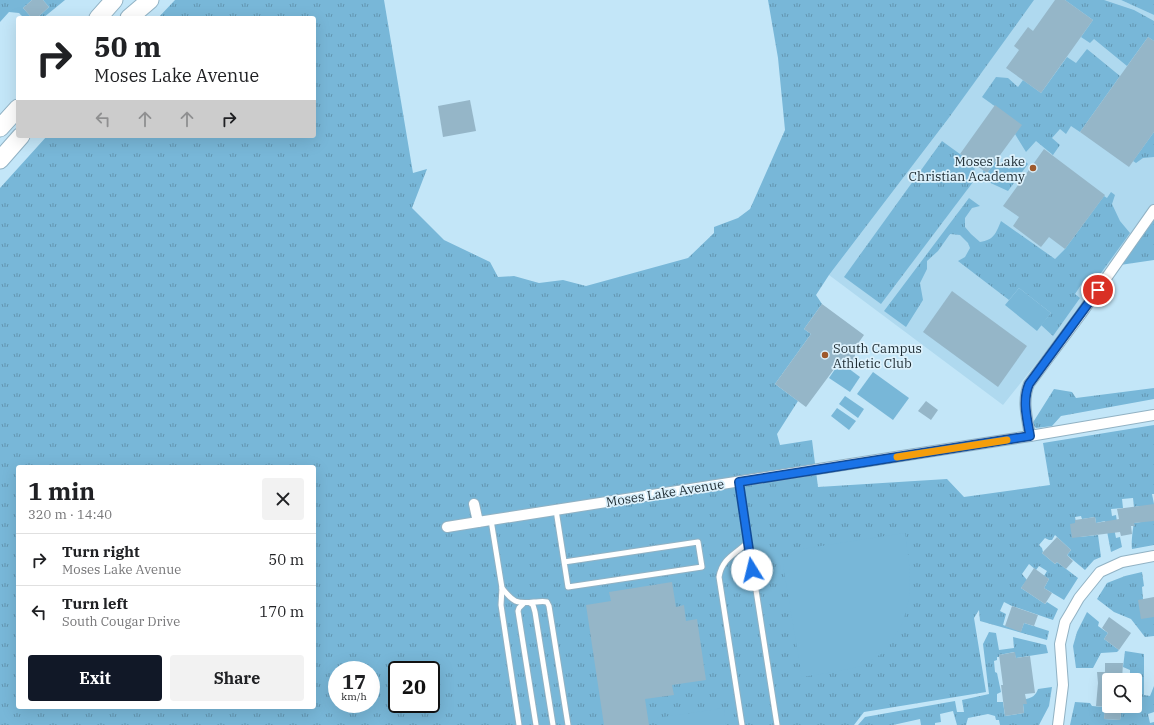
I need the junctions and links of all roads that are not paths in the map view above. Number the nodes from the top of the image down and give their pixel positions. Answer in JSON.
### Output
{"nodes":[{"id":1,"x":114,"y":0,"type":"edge"},
{"id":2,"x":142,"y":0,"type":"edge"},
{"id":3,"x":150,"y":0,"type":"edge"},
{"id":4,"x":100,"y":16,"type":"edge"},
{"id":5,"x":130,"y":16,"type":"edge"},
{"id":6,"x":130,"y":16,"type":"edge"},
{"id":7,"x":16,"y":110,"type":"edge"},
{"id":8,"x":0,"y":128,"type":"edge"},
{"id":9,"x":19,"y":138,"type":"edge"},
{"id":10,"x":0,"y":160,"type":"edge"},
{"id":11,"x":1154,"y":210,"type":"edge"},
{"id":12,"x":1154,"y":415,"type":"edge"},
{"id":13,"x":1030,"y":436,"type":"junction"},
{"id":14,"x":739,"y":482,"type":"junction"},
{"id":15,"x":474,"y":504,"type":"dead end"},
{"id":16,"x":556,"y":510,"type":"junction"},
{"id":17,"x":491,"y":520,"type":"junction"},
{"id":18,"x":478,"y":522,"type":"junction"},
{"id":19,"x":447,"y":527,"type":"dead end"},
{"id":20,"x":748,"y":542,"type":"junction"},
{"id":21,"x":1154,"y":556,"type":"edge"},
{"id":22,"x":564,"y":562,"type":"junction"},
{"id":23,"x":502,"y":588,"type":"junction"},
{"id":24,"x":530,"y":603,"type":"junction"},
{"id":25,"x":524,"y":604,"type":"junction"},
{"id":26,"x":519,"y":725,"type":"edge"},
{"id":27,"x":536,"y":725,"type":"edge"},
{"id":28,"x":553,"y":725,"type":"edge"},
{"id":29,"x":568,"y":725,"type":"edge"},
{"id":30,"x":742,"y":725,"type":"edge"},
{"id":31,"x":777,"y":725,"type":"edge"},
{"id":32,"x":1058,"y":725,"type":"edge"}],
"edges":[{"from":1,"to":4,"type":"highway"},
{"from":2,"to":5,"type":"highway"},
{"from":3,"to":6,"type":"highway"},
{"from":7,"to":8,"type":"highway"},
{"from":9,"to":10,"type":"highway"},
{"from":11,"to":13,"type":"street"},
{"from":12,"to":13,"type":"street","name":"Moses Lake Avenue"},
{"from":13,"to":14,"type":"street","name":"Moses Lake Avenue"},
{"from":14,"to":16,"type":"street","name":"Moses Lake Avenue"},
{"from":14,"to":20,"type":"lane"},
{"from":15,"to":18,"type":"street"},
{"from":16,"to":17,"type":"street","name":"Moses Lake Avenue"},
{"from":16,"to":22,"type":"lane"},
{"from":17,"to":18,"type":"street","name":"Moses Lake Avenue"},
{"from":17,"to":23,"type":"lane"},
{"from":18,"to":19,"type":"street","name":"Moses Lake Avenue"},
{"from":20,"to":30,"type":"lane"},
{"from":20,"to":31,"type":"lane"},
{"from":21,"to":32,"type":"street"},
{"from":22,"to":22,"type":"lane"},
{"from":23,"to":25,"type":"lane"},
{"from":23,"to":26,"type":"lane"},
{"from":24,"to":25,"type":"lane"},
{"from":24,"to":28,"type":"lane"},
{"from":24,"to":29,"type":"lane"},
{"from":25,"to":27,"type":"lane"}]}
